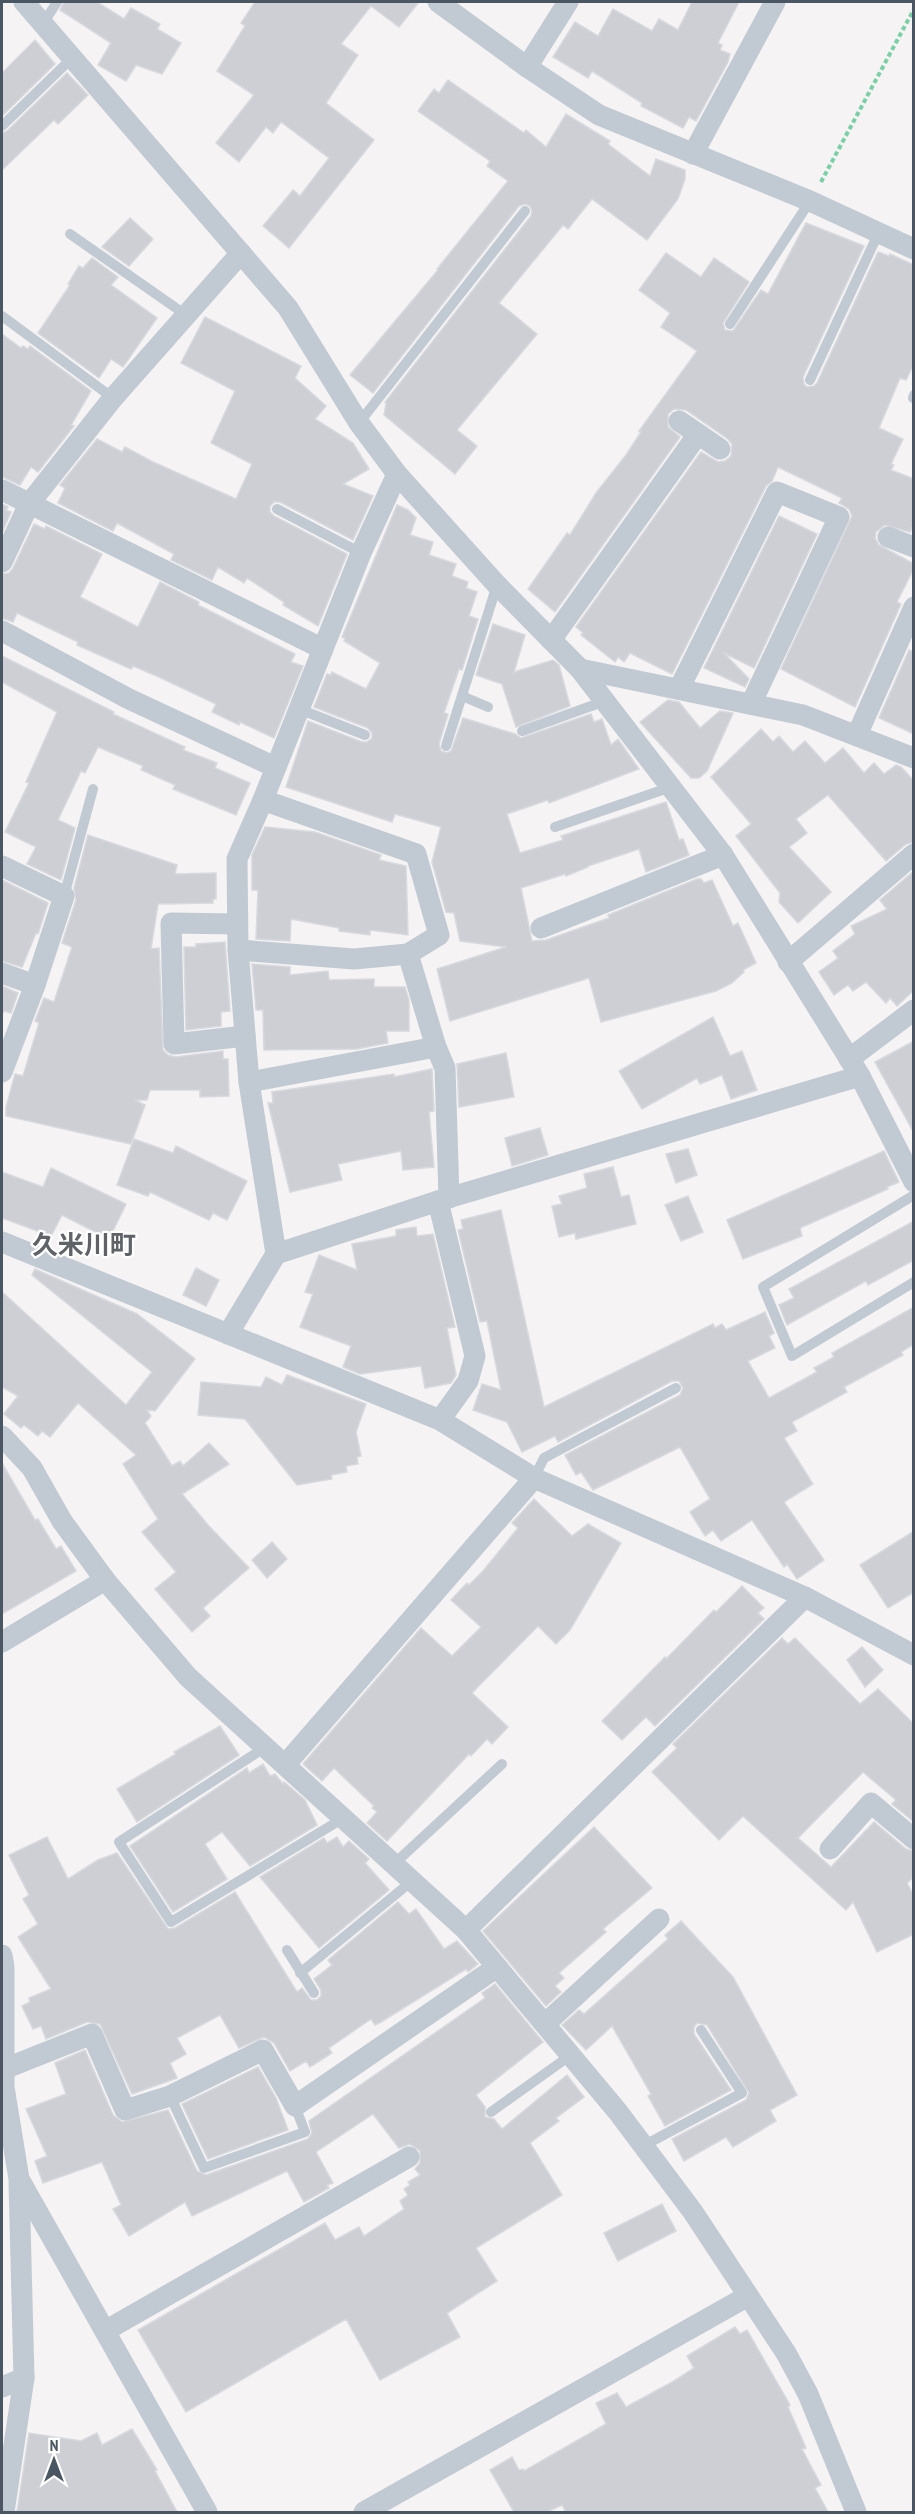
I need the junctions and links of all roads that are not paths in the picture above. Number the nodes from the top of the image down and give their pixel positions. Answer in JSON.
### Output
{"nodes":[{"id":1,"x":24,"y":2,"type":"edge"},
{"id":2,"x":57,"y":2,"type":"edge"},
{"id":3,"x":438,"y":2,"type":"edge"},
{"id":4,"x":568,"y":2,"type":"edge"},
{"id":5,"x":775,"y":2,"type":"edge"},
{"id":6,"x":44,"y":22,"type":"junction"},
{"id":7,"x":72,"y":58,"type":"junction"},
{"id":8,"x":527,"y":67,"type":"junction"},
{"id":9,"x":2,"y":126,"type":"edge"},
{"id":10,"x":693,"y":154,"type":"junction"},
{"id":11,"x":810,"y":201,"type":"junction"},
{"id":12,"x":525,"y":211,"type":"dead end"},
{"id":13,"x":69,"y":234,"type":"dead end"},
{"id":14,"x":878,"y":234,"type":"junction"},
{"id":15,"x":914,"y":249,"type":"edge"},
{"id":16,"x":241,"y":253,"type":"junction"},
{"id":17,"x":186,"y":315,"type":"junction"},
{"id":18,"x":2,"y":316,"type":"edge"},
{"id":19,"x":730,"y":324,"type":"dead end"},
{"id":20,"x":810,"y":380,"type":"dead end"},
{"id":21,"x":113,"y":398,"type":"junction"},
{"id":22,"x":679,"y":421,"type":"dead end"},
{"id":23,"x":359,"y":423,"type":"junction"},
{"id":24,"x":698,"y":434,"type":"junction"},
{"id":25,"x":720,"y":449,"type":"dead end"},
{"id":26,"x":397,"y":474,"type":"junction"},
{"id":27,"x":2,"y":490,"type":"edge"},
{"id":28,"x":29,"y":504,"type":"junction"},
{"id":29,"x":278,"y":509,"type":"dead end"},
{"id":30,"x":888,"y":537,"type":"dead end"},
{"id":31,"x":914,"y":547,"type":"edge"},
{"id":32,"x":361,"y":553,"type":"junction"},
{"id":33,"x":2,"y":562,"type":"edge"},
{"id":34,"x":497,"y":585,"type":"junction"},
{"id":35,"x":914,"y":607,"type":"edge"},
{"id":36,"x":2,"y":631,"type":"edge"},
{"id":37,"x":551,"y":640,"type":"junction"},
{"id":38,"x":323,"y":649,"type":"junction"},
{"id":39,"x":580,"y":669,"type":"junction"},
{"id":40,"x":679,"y":689,"type":"junction"},
{"id":41,"x":462,"y":696,"type":"junction"},
{"id":42,"x":605,"y":701,"type":"junction"},
{"id":43,"x":751,"y":704,"type":"junction"},
{"id":44,"x":488,"y":707,"type":"dead end"},
{"id":45,"x":299,"y":709,"type":"junction"},
{"id":46,"x":522,"y":731,"type":"dead end"},
{"id":47,"x":365,"y":735,"type":"dead end"},
{"id":48,"x":858,"y":735,"type":"junction"},
{"id":49,"x":446,"y":746,"type":"dead end"},
{"id":50,"x":914,"y":758,"type":"edge"},
{"id":51,"x":275,"y":767,"type":"junction"},
{"id":52,"x":670,"y":787,"type":"junction"},
{"id":53,"x":93,"y":789,"type":"dead end"},
{"id":54,"x":263,"y":800,"type":"junction"},
{"id":55,"x":555,"y":827,"type":"dead end"},
{"id":56,"x":914,"y":854,"type":"edge"},
{"id":57,"x":723,"y":855,"type":"junction"},
{"id":58,"x":2,"y":866,"type":"edge"},
{"id":59,"x":64,"y":896,"type":"junction"},
{"id":60,"x":237,"y":924,"type":"junction"},
{"id":61,"x":541,"y":928,"type":"dead end"},
{"id":62,"x":238,"y":950,"type":"junction"},
{"id":63,"x":408,"y":954,"type":"junction"},
{"id":64,"x":788,"y":962,"type":"junction"},
{"id":65,"x":2,"y":973,"type":"edge"},
{"id":66,"x":35,"y":985,"type":"junction"},
{"id":67,"x":914,"y":1010,"type":"edge"},
{"id":68,"x":245,"y":1036,"type":"junction"},
{"id":69,"x":436,"y":1047,"type":"junction"},
{"id":70,"x":855,"y":1068,"type":"junction"},
{"id":71,"x":2,"y":1072,"type":"edge"},
{"id":72,"x":249,"y":1082,"type":"junction"},
{"id":73,"x":914,"y":1182,"type":"edge"},
{"id":74,"x":914,"y":1195,"type":"edge"},
{"id":75,"x":444,"y":1199,"type":"junction"},
{"id":76,"x":2,"y":1242,"type":"edge"},
{"id":77,"x":276,"y":1254,"type":"junction"},
{"id":78,"x":914,"y":1282,"type":"edge"},
{"id":79,"x":228,"y":1334,"type":"junction"},
{"id":80,"x":676,"y":1388,"type":"dead end"},
{"id":81,"x":440,"y":1420,"type":"junction"},
{"id":82,"x":2,"y":1436,"type":"edge"},
{"id":83,"x":534,"y":1478,"type":"junction"},
{"id":84,"x":105,"y":1580,"type":"junction"},
{"id":85,"x":805,"y":1597,"type":"junction"},
{"id":86,"x":2,"y":1642,"type":"edge"},
{"id":87,"x":914,"y":1655,"type":"edge"},
{"id":88,"x":264,"y":1748,"type":"junction"},
{"id":89,"x":502,"y":1764,"type":"dead end"},
{"id":90,"x":285,"y":1765,"type":"junction"},
{"id":91,"x":342,"y":1819,"type":"junction"},
{"id":92,"x":914,"y":1839,"type":"edge"},
{"id":93,"x":830,"y":1848,"type":"dead end"},
{"id":94,"x":394,"y":1864,"type":"junction"},
{"id":95,"x":412,"y":1881,"type":"junction"},
{"id":96,"x":659,"y":1919,"type":"dead end"},
{"id":97,"x":466,"y":1930,"type":"junction"},
{"id":98,"x":287,"y":1950,"type":"dead end"},
{"id":99,"x":2,"y":1964,"type":"edge"},
{"id":100,"x":497,"y":1967,"type":"junction"},
{"id":101,"x":300,"y":1973,"type":"junction"},
{"id":102,"x":314,"y":1993,"type":"dead end"},
{"id":103,"x":546,"y":2023,"type":"junction"},
{"id":104,"x":701,"y":2030,"type":"dead end"},
{"id":105,"x":571,"y":2055,"type":"junction"},
{"id":106,"x":3,"y":2081,"type":"edge"},
{"id":107,"x":170,"y":2096,"type":"junction"},
{"id":108,"x":295,"y":2106,"type":"junction"},
{"id":109,"x":491,"y":2112,"type":"dead end"},
{"id":110,"x":643,"y":2146,"type":"junction"},
{"id":111,"x":409,"y":2157,"type":"dead end"},
{"id":112,"x":19,"y":2179,"type":"junction"},
{"id":113,"x":748,"y":2296,"type":"junction"},
{"id":114,"x":105,"y":2331,"type":"junction"},
{"id":115,"x":24,"y":2378,"type":"junction"},
{"id":116,"x":2,"y":2387,"type":"edge"},
{"id":117,"x":4,"y":2512,"type":"edge"},
{"id":118,"x":207,"y":2512,"type":"edge"},
{"id":119,"x":364,"y":2512,"type":"edge"},
{"id":120,"x":856,"y":2512,"type":"edge"}],
"edges":[{"from":1,"to":6,"type":"street"},
{"from":2,"to":6,"type":"lane"},
{"from":3,"to":8,"type":"street"},
{"from":4,"to":8,"type":"street"},
{"from":5,"to":10,"type":"street"},
{"from":6,"to":7,"type":"street"},
{"from":7,"to":9,"type":"lane"},
{"from":7,"to":16,"type":"street"},
{"from":8,"to":10,"type":"street"},
{"from":10,"to":11,"type":"street"},
{"from":11,"to":14,"type":"street"},
{"from":11,"to":19,"type":"lane"},
{"from":12,"to":23,"type":"lane"},
{"from":13,"to":17,"type":"lane"},
{"from":14,"to":15,"type":"street"},
{"from":14,"to":20,"type":"lane"},
{"from":16,"to":17,"type":"street"},
{"from":16,"to":23,"type":"street"},
{"from":17,"to":21,"type":"street"},
{"from":18,"to":21,"type":"lane"},
{"from":21,"to":28,"type":"street"},
{"from":22,"to":24,"type":"street"},
{"from":23,"to":26,"type":"street"},
{"from":24,"to":25,"type":"street"},
{"from":24,"to":37,"type":"street"},
{"from":26,"to":32,"type":"street"},
{"from":26,"to":34,"type":"street"},
{"from":27,"to":28,"type":"street"},
{"from":28,"to":33,"type":"street"},
{"from":28,"to":38,"type":"street"},
{"from":29,"to":32,"type":"lane"},
{"from":30,"to":31,"type":"street"},
{"from":32,"to":38,"type":"street"},
{"from":34,"to":37,"type":"street"},
{"from":34,"to":41,"type":"lane"},
{"from":35,"to":48,"type":"street"},
{"from":36,"to":51,"type":"street"},
{"from":37,"to":39,"type":"street"},
{"from":38,"to":45,"type":"street"},
{"from":39,"to":40,"type":"street"},
{"from":39,"to":42,"type":"street"},
{"from":40,"to":43,"type":"street"},
{"from":40,"to":43,"type":"street"},
{"from":41,"to":44,"type":"lane"},
{"from":41,"to":49,"type":"lane"},
{"from":42,"to":46,"type":"lane"},
{"from":42,"to":52,"type":"street"},
{"from":43,"to":48,"type":"street"},
{"from":45,"to":47,"type":"lane"},
{"from":45,"to":51,"type":"street"},
{"from":48,"to":50,"type":"street"},
{"from":51,"to":54,"type":"street"},
{"from":52,"to":55,"type":"lane"},
{"from":52,"to":57,"type":"street"},
{"from":53,"to":59,"type":"lane"},
{"from":54,"to":60,"type":"street"},
{"from":54,"to":63,"type":"street"},
{"from":56,"to":64,"type":"street"},
{"from":57,"to":61,"type":"street"},
{"from":57,"to":64,"type":"street"},
{"from":58,"to":59,"type":"street"},
{"from":59,"to":66,"type":"street"},
{"from":60,"to":62,"type":"street"},
{"from":60,"to":68,"type":"street"},
{"from":62,"to":63,"type":"street"},
{"from":62,"to":68,"type":"street"},
{"from":63,"to":69,"type":"street"},
{"from":64,"to":70,"type":"street"},
{"from":65,"to":66,"type":"street"},
{"from":66,"to":71,"type":"street"},
{"from":67,"to":70,"type":"street"},
{"from":68,"to":72,"type":"street"},
{"from":69,"to":72,"type":"street"},
{"from":69,"to":75,"type":"street"},
{"from":70,"to":73,"type":"street"},
{"from":70,"to":75,"type":"street"},
{"from":72,"to":77,"type":"street"},
{"from":74,"to":78,"type":"lane"},
{"from":75,"to":77,"type":"street"},
{"from":75,"to":81,"type":"street"},
{"from":76,"to":79,"type":"street"},
{"from":77,"to":79,"type":"street"},
{"from":79,"to":81,"type":"street"},
{"from":80,"to":83,"type":"lane"},
{"from":81,"to":83,"type":"street"},
{"from":82,"to":84,"type":"street"},
{"from":83,"to":85,"type":"street"},
{"from":83,"to":90,"type":"street"},
{"from":84,"to":86,"type":"street"},
{"from":84,"to":88,"type":"street"},
{"from":85,"to":87,"type":"street"},
{"from":85,"to":97,"type":"street"},
{"from":88,"to":90,"type":"street"},
{"from":88,"to":91,"type":"lane"},
{"from":89,"to":94,"type":"lane"},
{"from":90,"to":91,"type":"street"},
{"from":91,"to":94,"type":"street"},
{"from":92,"to":93,"type":"street"},
{"from":94,"to":95,"type":"street"},
{"from":95,"to":97,"type":"street"},
{"from":95,"to":101,"type":"lane"},
{"from":96,"to":103,"type":"street"},
{"from":97,"to":100,"type":"street"},
{"from":98,"to":101,"type":"lane"},
{"from":99,"to":106,"type":"street"},
{"from":100,"to":103,"type":"street"},
{"from":100,"to":108,"type":"street"},
{"from":101,"to":102,"type":"lane"},
{"from":103,"to":105,"type":"street"},
{"from":104,"to":110,"type":"lane"},
{"from":105,"to":109,"type":"lane"},
{"from":105,"to":110,"type":"street"},
{"from":106,"to":107,"type":"street"},
{"from":106,"to":112,"type":"street"},
{"from":107,"to":108,"type":"street"},
{"from":107,"to":108,"type":"lane"},
{"from":110,"to":113,"type":"street"},
{"from":111,"to":114,"type":"street"},
{"from":112,"to":114,"type":"street"},
{"from":112,"to":115,"type":"street"},
{"from":113,"to":119,"type":"street"},
{"from":113,"to":120,"type":"street"},
{"from":114,"to":118,"type":"street"},
{"from":115,"to":116,"type":"street"},
{"from":115,"to":117,"type":"street"}]}
